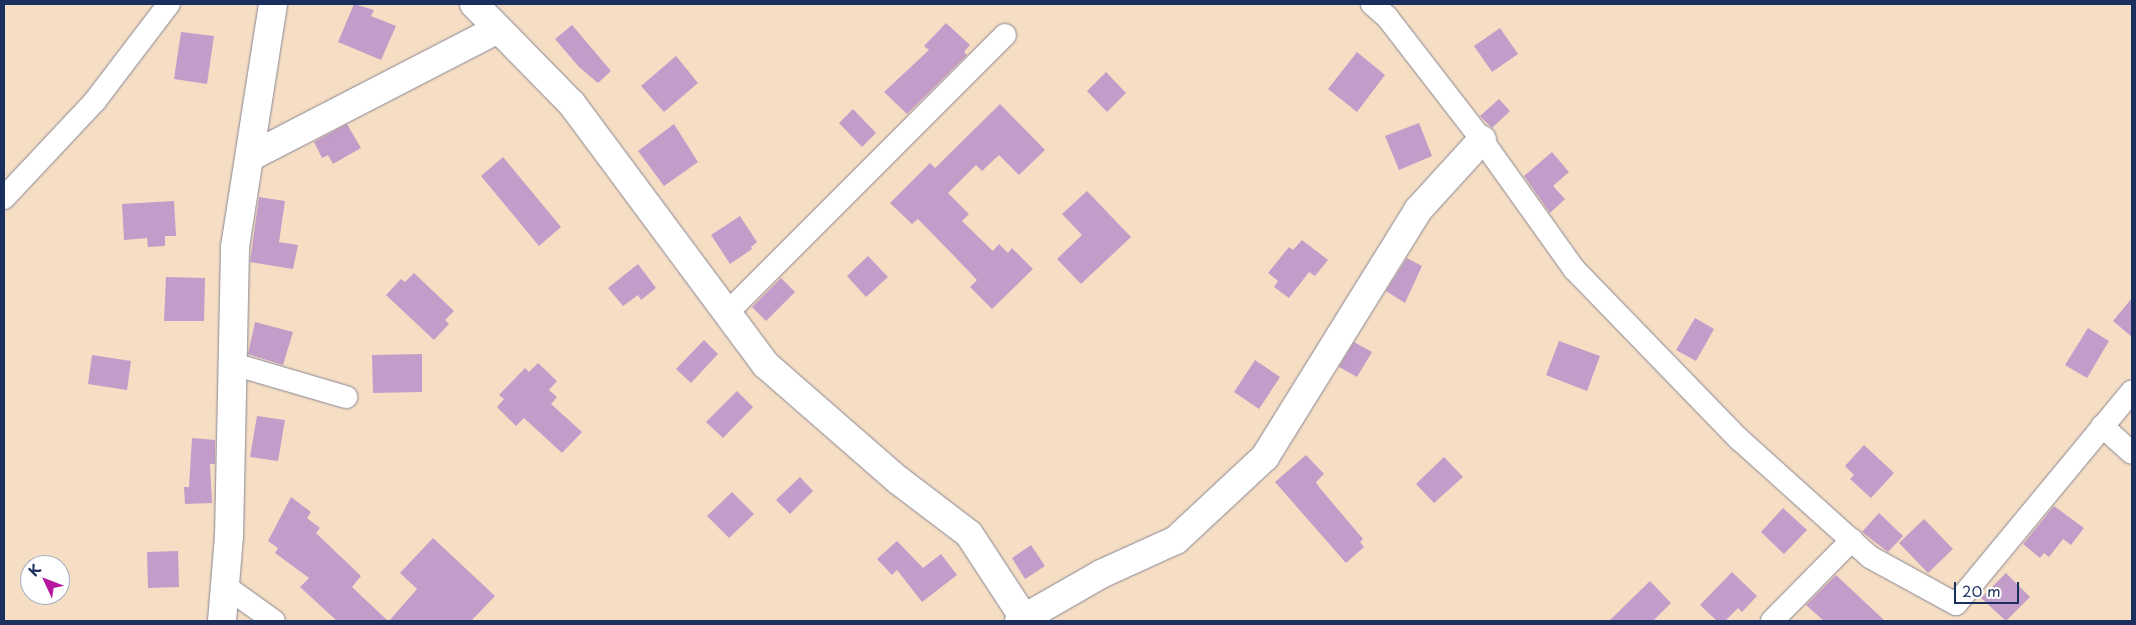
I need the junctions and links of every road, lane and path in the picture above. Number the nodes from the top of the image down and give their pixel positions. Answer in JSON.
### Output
{"nodes":[{"id":1,"x":169,"y":4,"type":"edge"},
{"id":2,"x":273,"y":4,"type":"edge"},
{"id":3,"x":474,"y":4,"type":"edge"},
{"id":4,"x":1372,"y":4,"type":"edge"},
{"id":5,"x":498,"y":29,"type":"junction"},
{"id":6,"x":1005,"y":35,"type":"dead end"},
{"id":7,"x":1482,"y":140,"type":"junction"},
{"id":8,"x":250,"y":157,"type":"junction"},
{"id":9,"x":4,"y":198,"type":"edge"},
{"id":10,"x":727,"y":313,"type":"junction"},
{"id":11,"x":233,"y":364,"type":"junction"},
{"id":12,"x":2132,"y":391,"type":"edge"},
{"id":13,"x":346,"y":397,"type":"dead end"},
{"id":14,"x":2102,"y":426,"type":"junction"},
{"id":15,"x":2132,"y":453,"type":"edge"},
{"id":16,"x":1852,"y":540,"type":"junction"},
{"id":17,"x":225,"y":586,"type":"junction"},
{"id":18,"x":1023,"y":620,"type":"edge"},
{"id":19,"x":222,"y":621,"type":"edge"},
{"id":20,"x":274,"y":621,"type":"edge"},
{"id":21,"x":1772,"y":621,"type":"edge"}],
"edges":[{"from":1,"to":9,"type":"street"},
{"from":2,"to":8,"type":"street"},
{"from":3,"to":5,"type":"street"},
{"from":4,"to":7,"type":"street"},
{"from":5,"to":8,"type":"street"},
{"from":5,"to":10,"type":"street"},
{"from":6,"to":10,"type":"street"},
{"from":7,"to":16,"type":"street"},
{"from":7,"to":18,"type":"street"},
{"from":8,"to":11,"type":"street"},
{"from":10,"to":18,"type":"street"},
{"from":11,"to":13,"type":"street"},
{"from":11,"to":17,"type":"street"},
{"from":12,"to":14,"type":"street"},
{"from":14,"to":15,"type":"street"},
{"from":14,"to":16,"type":"street"},
{"from":16,"to":21,"type":"street"},
{"from":17,"to":19,"type":"street"},
{"from":17,"to":20,"type":"street"}]}
